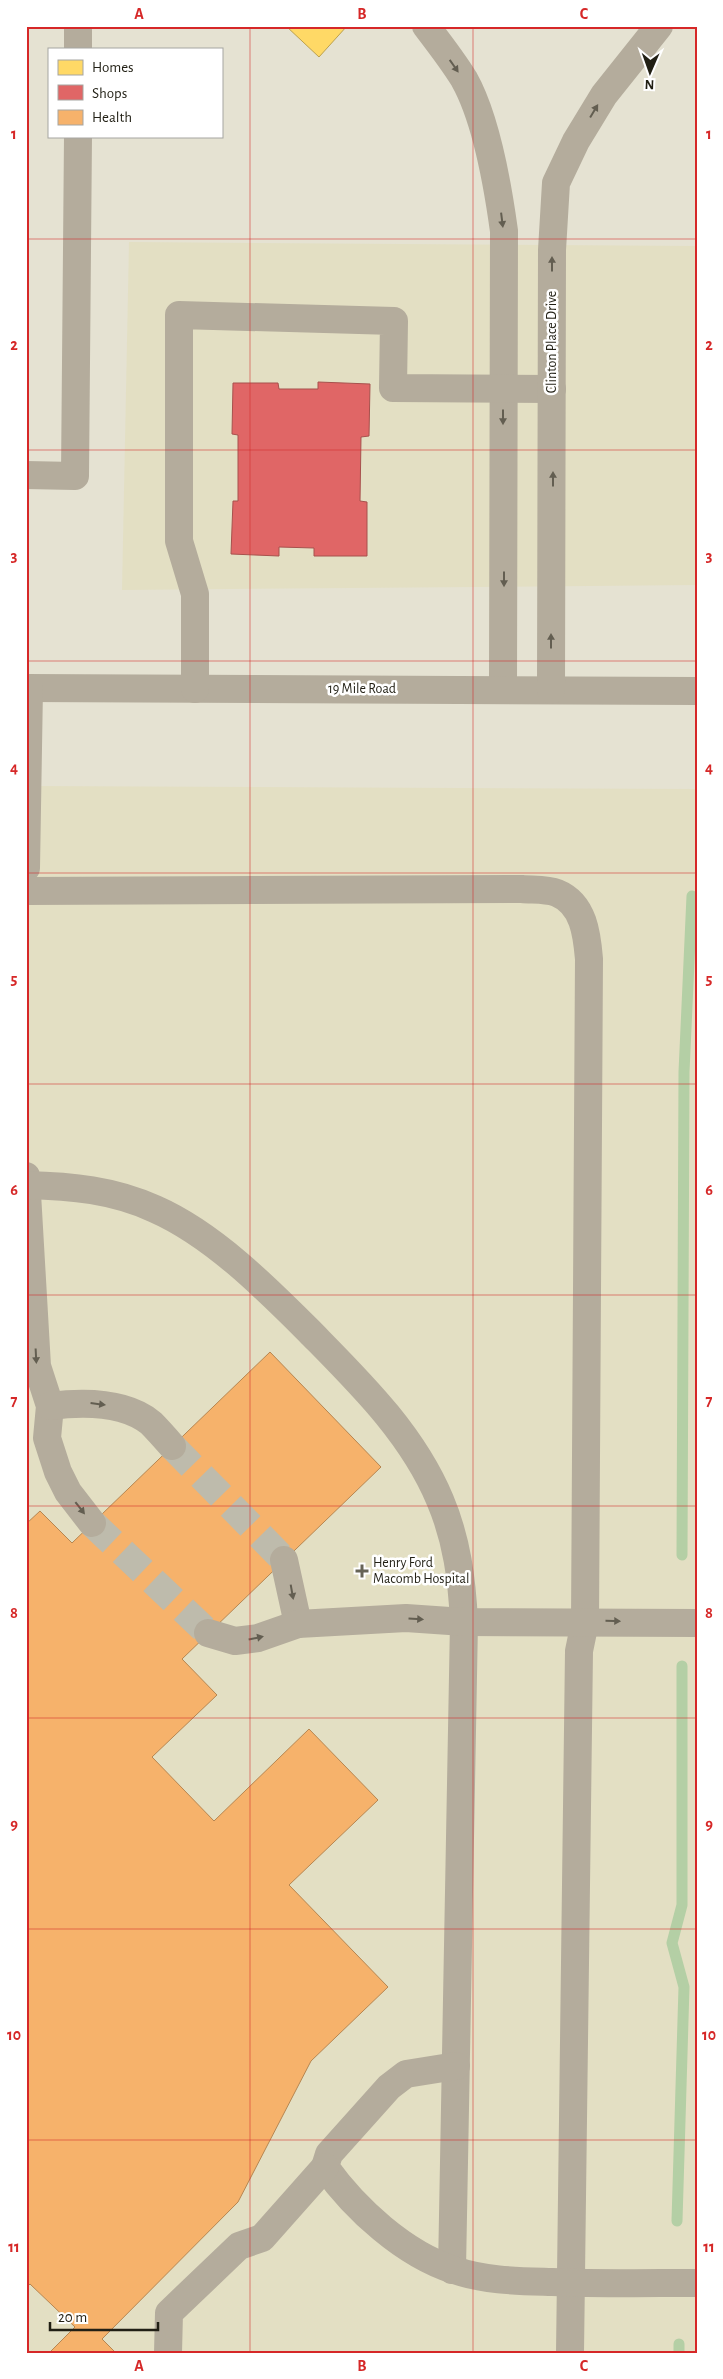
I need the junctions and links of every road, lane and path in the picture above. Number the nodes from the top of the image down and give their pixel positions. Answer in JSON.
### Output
{"nodes":[{"id":1,"x":78,"y":26,"type":"edge"},
{"id":2,"x":426,"y":26,"type":"edge"},
{"id":3,"x":659,"y":26,"type":"edge"},
{"id":4,"x":78,"y":48,"type":"edge"},
{"id":5,"x":78,"y":138,"type":"edge"},
{"id":6,"x":503,"y":389,"type":"junction"},
{"id":7,"x":552,"y":389,"type":"junction"},
{"id":8,"x":26,"y":475,"type":"edge"},
{"id":9,"x":28,"y":688,"type":"edge"},
{"id":10,"x":195,"y":689,"type":"junction"},
{"id":11,"x":503,"y":689,"type":"junction"},
{"id":12,"x":551,"y":690,"type":"junction"},
{"id":13,"x":697,"y":691,"type":"edge"},
{"id":14,"x":26,"y":868,"type":"edge"},
{"id":15,"x":26,"y":891,"type":"edge"},
{"id":16,"x":26,"y":1176,"type":"edge"},
{"id":17,"x":26,"y":1185,"type":"edge"},
{"id":18,"x":50,"y":1406,"type":"junction"},
{"id":19,"x":172,"y":1446,"type":"tunnel mouth"},
{"id":20,"x":92,"y":1523,"type":"tunnel mouth"},
{"id":21,"x":284,"y":1560,"type":"tunnel mouth"},
{"id":22,"x":464,"y":1622,"type":"junction"},
{"id":23,"x":585,"y":1622,"type":"junction"},
{"id":24,"x":697,"y":1623,"type":"edge"},
{"id":25,"x":298,"y":1624,"type":"junction"},
{"id":26,"x":208,"y":1633,"type":"tunnel mouth"},
{"id":27,"x":456,"y":2066,"type":"junction"},
{"id":28,"x":325,"y":2167,"type":"junction"},
{"id":29,"x":452,"y":2270,"type":"junction"},
{"id":30,"x":570,"y":2283,"type":"junction"},
{"id":31,"x":697,"y":2283,"type":"edge"},
{"id":32,"x":168,"y":2353,"type":"edge"},
{"id":33,"x":570,"y":2353,"type":"edge"}],
"edges":[{"from":1,"to":4,"type":"street"},
{"from":2,"to":6,"type":"street","one_way":true},
{"from":7,"to":3,"type":"street","name":"Clinton Place Drive","one_way":true},
{"from":5,"to":8,"type":"street"},
{"from":6,"to":7,"type":"street"},
{"from":6,"to":10,"type":"street"},
{"from":6,"to":11,"type":"street","one_way":true},
{"from":12,"to":7,"type":"street","name":"Clinton Place Drive","one_way":true},
{"from":9,"to":10,"type":"street","name":"19 Mile Road"},
{"from":9,"to":14,"type":"street"},
{"from":10,"to":11,"type":"street","name":"19 Mile Road"},
{"from":11,"to":12,"type":"street","name":"19 Mile Road"},
{"from":12,"to":13,"type":"street","name":"19 Mile Road"},
{"from":15,"to":23,"type":"street"},
{"from":16,"to":17,"type":"street"},
{"from":17,"to":18,"type":"street","one_way":true},
{"from":17,"to":22,"type":"street"},
{"from":18,"to":19,"type":"street","one_way":true},
{"from":18,"to":20,"type":"street","one_way":true},
{"from":21,"to":25,"type":"street","one_way":true},
{"from":22,"to":23,"type":"street"},
{"from":25,"to":22,"type":"street","one_way":true},
{"from":22,"to":27,"type":"street"},
{"from":23,"to":24,"type":"street","one_way":true},
{"from":23,"to":30,"type":"street"},
{"from":26,"to":25,"type":"street","one_way":true},
{"from":27,"to":28,"type":"street"},
{"from":27,"to":29,"type":"street"},
{"from":28,"to":29,"type":"street"},
{"from":28,"to":32,"type":"street"},
{"from":29,"to":30,"type":"street"},
{"from":30,"to":31,"type":"street"},
{"from":30,"to":33,"type":"street"}]}
